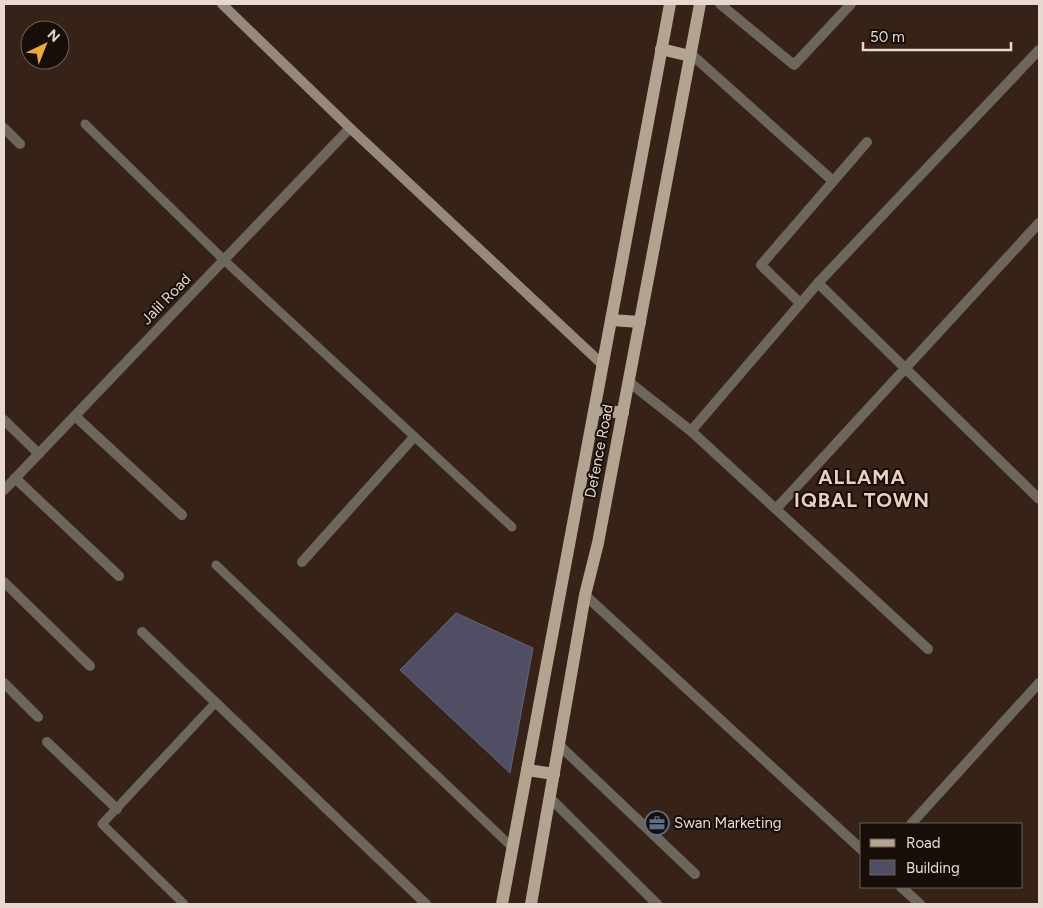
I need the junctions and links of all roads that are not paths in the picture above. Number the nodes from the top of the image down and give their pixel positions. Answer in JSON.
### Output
{"nodes":[{"id":1,"x":222,"y":4,"type":"edge"},
{"id":2,"x":670,"y":4,"type":"edge"},
{"id":3,"x":700,"y":4,"type":"edge"},
{"id":4,"x":720,"y":4,"type":"edge"},
{"id":5,"x":851,"y":4,"type":"edge"},
{"id":6,"x":662,"y":49,"type":"junction"},
{"id":7,"x":1039,"y":50,"type":"edge"},
{"id":8,"x":691,"y":55,"type":"junction"},
{"id":9,"x":85,"y":124,"type":"dead end"},
{"id":10,"x":4,"y":128,"type":"edge"},
{"id":11,"x":350,"y":128,"type":"junction"},
{"id":12,"x":867,"y":142,"type":"dead end"},
{"id":13,"x":20,"y":144,"type":"dead end"},
{"id":14,"x":833,"y":181,"type":"junction"},
{"id":15,"x":1039,"y":223,"type":"edge"},
{"id":16,"x":224,"y":260,"type":"junction"},
{"id":17,"x":818,"y":283,"type":"junction"},
{"id":18,"x":800,"y":303,"type":"junction"},
{"id":19,"x":612,"y":320,"type":"junction"},
{"id":20,"x":640,"y":322,"type":"junction"},
{"id":21,"x":603,"y":364,"type":"junction"},
{"id":22,"x":905,"y":368,"type":"junction"},
{"id":23,"x":629,"y":382,"type":"junction"},
{"id":24,"x":595,"y":410,"type":"junction"},
{"id":25,"x":623,"y":413,"type":"junction"},
{"id":26,"x":75,"y":416,"type":"junction"},
{"id":27,"x":4,"y":420,"type":"edge"},
{"id":28,"x":691,"y":431,"type":"junction"},
{"id":29,"x":414,"y":437,"type":"junction"},
{"id":30,"x":39,"y":454,"type":"junction"},
{"id":31,"x":15,"y":478,"type":"junction"},
{"id":32,"x":4,"y":490,"type":"edge"},
{"id":33,"x":1039,"y":499,"type":"edge"},
{"id":34,"x":776,"y":509,"type":"junction"},
{"id":35,"x":182,"y":515,"type":"dead end"},
{"id":36,"x":512,"y":527,"type":"dead end"},
{"id":37,"x":302,"y":562,"type":"dead end"},
{"id":38,"x":216,"y":565,"type":"dead end"},
{"id":39,"x":119,"y":576,"type":"dead end"},
{"id":40,"x":4,"y":582,"type":"edge"},
{"id":41,"x":586,"y":595,"type":"junction"},
{"id":42,"x":142,"y":632,"type":"dead end"},
{"id":43,"x":928,"y":649,"type":"dead end"},
{"id":44,"x":90,"y":666,"type":"dead end"},
{"id":45,"x":4,"y":683,"type":"edge"},
{"id":46,"x":1039,"y":683,"type":"edge"},
{"id":47,"x":216,"y":702,"type":"junction"},
{"id":48,"x":38,"y":718,"type":"dead end"},
{"id":49,"x":47,"y":742,"type":"dead end"},
{"id":50,"x":559,"y":745,"type":"junction"},
{"id":51,"x":527,"y":770,"type":"junction"},
{"id":52,"x":554,"y":774,"type":"junction"},
{"id":53,"x":550,"y":798,"type":"junction"},
{"id":54,"x":116,"y":809,"type":"junction"},
{"id":55,"x":912,"y":823,"type":"edge"},
{"id":56,"x":513,"y":848,"type":"junction"},
{"id":57,"x":860,"y":848,"type":"edge"},
{"id":58,"x":695,"y":874,"type":"dead end"},
{"id":59,"x":902,"y":888,"type":"edge"},
{"id":60,"x":184,"y":904,"type":"edge"},
{"id":61,"x":426,"y":904,"type":"edge"},
{"id":62,"x":502,"y":904,"type":"edge"},
{"id":63,"x":531,"y":904,"type":"edge"},
{"id":64,"x":657,"y":904,"type":"edge"},
{"id":65,"x":920,"y":904,"type":"edge"}],
"edges":[{"from":1,"to":11,"type":"street"},
{"from":2,"to":6,"type":"main road","name":"Defence Road"},
{"from":3,"to":8,"type":"main road","name":"Defence Road"},
{"from":4,"to":5,"type":"street"},
{"from":6,"to":8,"type":"main road"},
{"from":6,"to":19,"type":"main road","name":"Defence Road"},
{"from":7,"to":17,"type":"street"},
{"from":8,"to":14,"type":"street"},
{"from":8,"to":20,"type":"main road","name":"Defence Road"},
{"from":9,"to":16,"type":"lane"},
{"from":10,"to":13,"type":"street"},
{"from":11,"to":16,"type":"street","name":"Jalil Road"},
{"from":11,"to":21,"type":"street"},
{"from":12,"to":14,"type":"street"},
{"from":14,"to":18,"type":"street"},
{"from":15,"to":22,"type":"street"},
{"from":16,"to":26,"type":"street","name":"Jalil Road"},
{"from":16,"to":29,"type":"lane"},
{"from":17,"to":18,"type":"street"},
{"from":17,"to":22,"type":"street"},
{"from":18,"to":28,"type":"street"},
{"from":19,"to":20,"type":"main road"},
{"from":19,"to":21,"type":"main road","name":"Defence Road"},
{"from":20,"to":23,"type":"main road","name":"Defence Road"},
{"from":21,"to":24,"type":"main road","name":"Defence Road"},
{"from":22,"to":33,"type":"street"},
{"from":22,"to":34,"type":"street"},
{"from":23,"to":25,"type":"main road","name":"Defence Road"},
{"from":23,"to":28,"type":"street"},
{"from":24,"to":25,"type":"main road"},
{"from":24,"to":51,"type":"main road","name":"Defence Road"},
{"from":25,"to":41,"type":"main road","name":"Defence Road"},
{"from":26,"to":30,"type":"street","name":"Jalil Road"},
{"from":26,"to":35,"type":"street"},
{"from":27,"to":30,"type":"street"},
{"from":28,"to":34,"type":"street"},
{"from":29,"to":36,"type":"lane"},
{"from":29,"to":37,"type":"street"},
{"from":30,"to":31,"type":"street","name":"Jalil Road"},
{"from":31,"to":32,"type":"street","name":"Jalil Road"},
{"from":31,"to":39,"type":"street"},
{"from":34,"to":43,"type":"street"},
{"from":38,"to":56,"type":"lane"},
{"from":40,"to":44,"type":"street"},
{"from":41,"to":50,"type":"main road","name":"Defence Road"},
{"from":41,"to":57,"type":"street"},
{"from":42,"to":47,"type":"street"},
{"from":45,"to":48,"type":"street"},
{"from":46,"to":55,"type":"street"},
{"from":47,"to":54,"type":"lane"},
{"from":47,"to":61,"type":"street"},
{"from":49,"to":54,"type":"street"},
{"from":50,"to":52,"type":"main road","name":"Defence Road"},
{"from":50,"to":58,"type":"street"},
{"from":51,"to":52,"type":"main road"},
{"from":51,"to":56,"type":"main road","name":"Defence Road"},
{"from":52,"to":53,"type":"main road","name":"Defence Road"},
{"from":53,"to":63,"type":"main road","name":"Defence Road"},
{"from":53,"to":64,"type":"street"},
{"from":54,"to":60,"type":"lane"},
{"from":56,"to":62,"type":"main road","name":"Defence Road"},
{"from":59,"to":65,"type":"street"}]}
